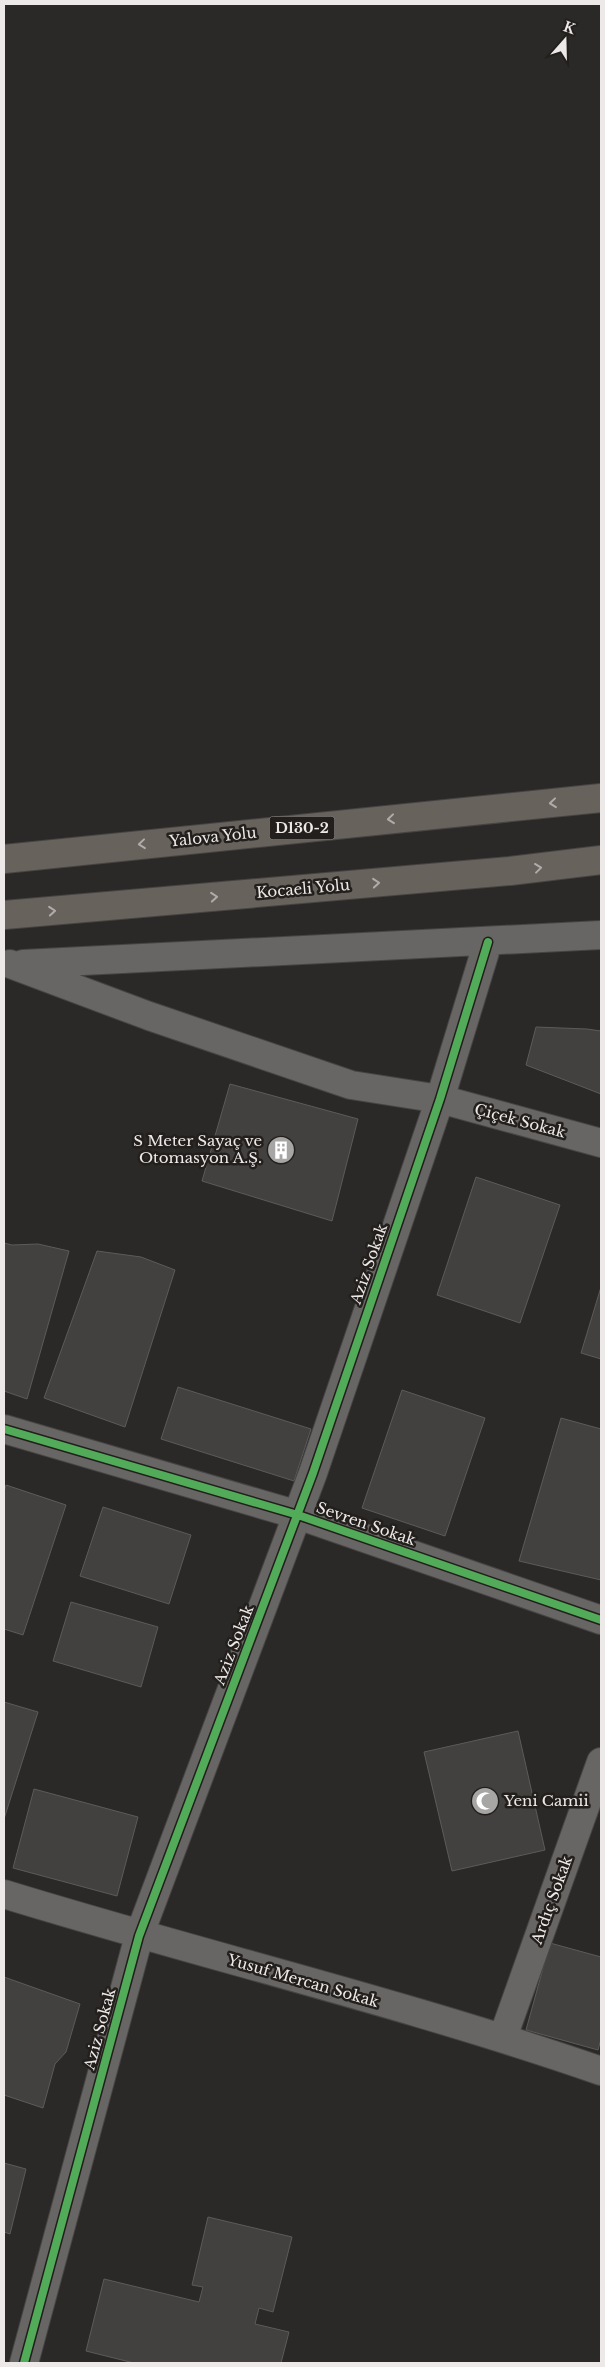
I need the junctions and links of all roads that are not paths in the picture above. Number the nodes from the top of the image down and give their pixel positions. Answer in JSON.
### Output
{"nodes":[{"id":1,"x":601,"y":798,"type":"edge"},
{"id":2,"x":4,"y":858,"type":"edge"},
{"id":3,"x":601,"y":860,"type":"edge"},
{"id":4,"x":4,"y":915,"type":"edge"},
{"id":5,"x":601,"y":935,"type":"edge"},
{"id":6,"x":488,"y":942,"type":"junction"},
{"id":7,"x":7,"y":964,"type":"edge"},
{"id":8,"x":440,"y":1099,"type":"junction"},
{"id":9,"x":601,"y":1143,"type":"edge"},
{"id":10,"x":4,"y":1429,"type":"edge"},
{"id":11,"x":298,"y":1516,"type":"junction"},
{"id":12,"x":601,"y":1620,"type":"edge"},
{"id":13,"x":601,"y":1762,"type":"edge"},
{"id":14,"x":4,"y":1894,"type":"edge"},
{"id":15,"x":139,"y":1936,"type":"junction"},
{"id":16,"x":503,"y":2037,"type":"junction"},
{"id":17,"x":601,"y":2071,"type":"edge"},
{"id":18,"x":24,"y":2363,"type":"edge"}],
"edges":[{"from":1,"to":2,"type":"highway","name":"Yalova Yolu","number":"D130-2","one_way":true},
{"from":4,"to":3,"type":"highway","name":"Kocaeli̇ Yolu","one_way":true},
{"from":5,"to":6,"type":"street"},
{"from":6,"to":7,"type":"street"},
{"from":6,"to":8,"type":"street","name":"Aziz Sokak"},
{"from":7,"to":8,"type":"street","name":"Çiçek Sokak"},
{"from":8,"to":9,"type":"street","name":"Çiçek Sokak"},
{"from":8,"to":11,"type":"street","name":"Aziz Sokak"},
{"from":10,"to":11,"type":"street","name":"Sevren Sokak"},
{"from":11,"to":12,"type":"street","name":"Sevren Sokak"},
{"from":11,"to":15,"type":"street","name":"Aziz Sokak"},
{"from":13,"to":16,"type":"street","name":"Ardıç Sokak"},
{"from":14,"to":15,"type":"street","name":"Yusuf Mercan Sokak"},
{"from":15,"to":16,"type":"street","name":"Yusuf Mercan Sokak"},
{"from":15,"to":18,"type":"street","name":"Aziz Sokak"},
{"from":16,"to":17,"type":"street","name":"Yusuf Mercan Sokak"}]}
